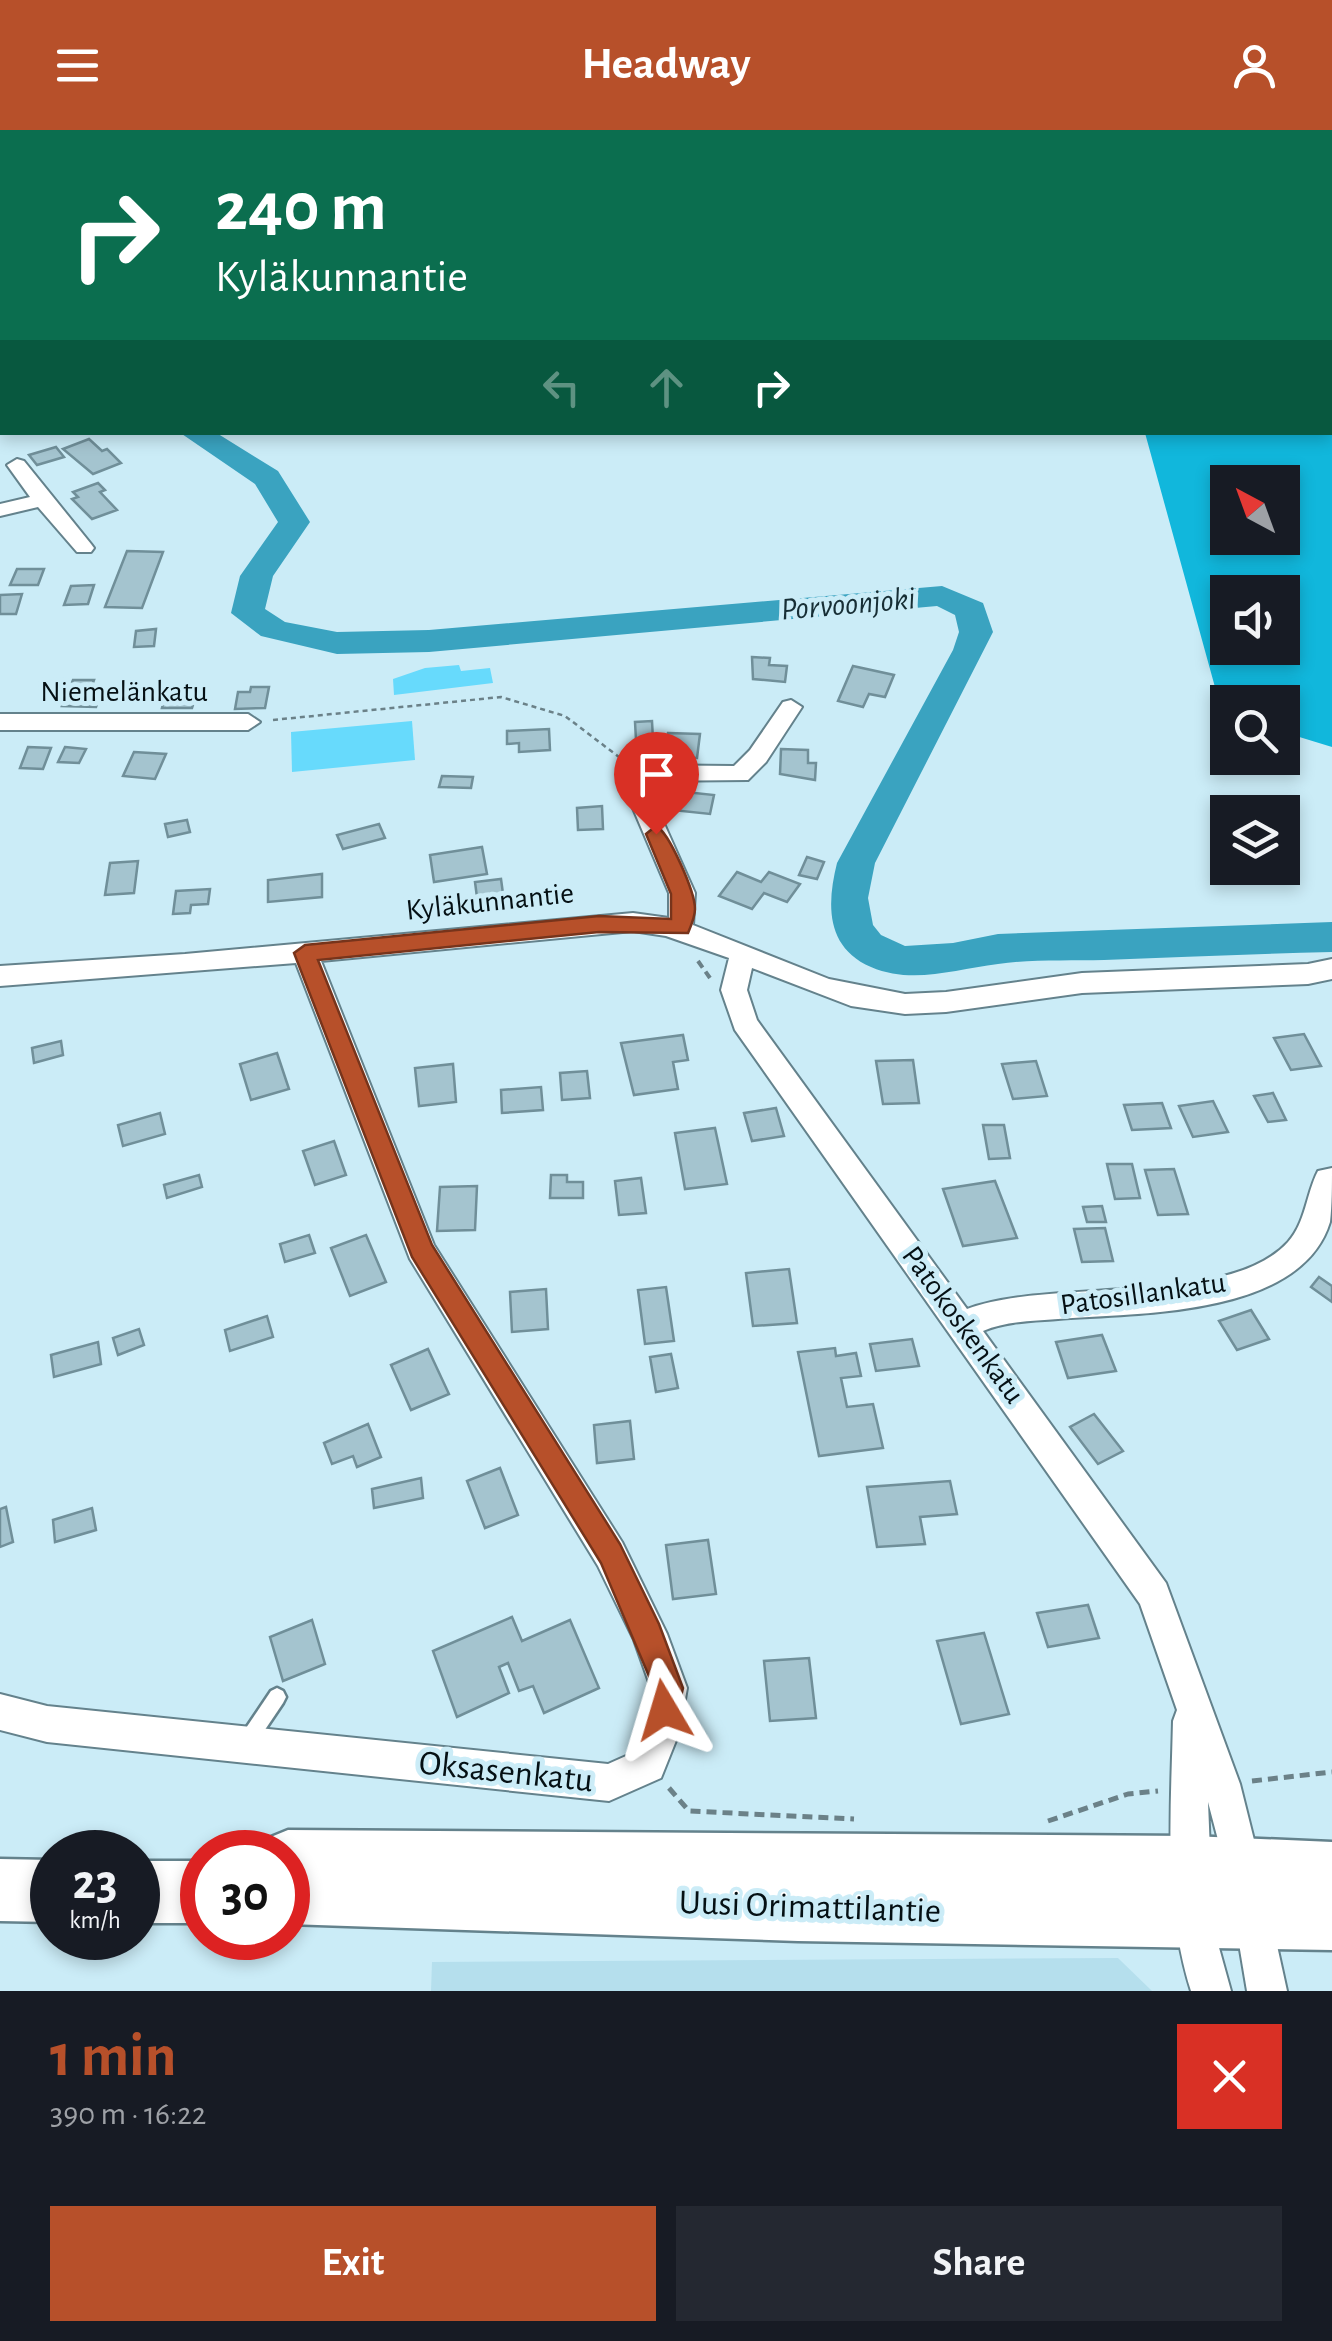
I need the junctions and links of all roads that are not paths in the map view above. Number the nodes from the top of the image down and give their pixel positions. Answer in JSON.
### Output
{"nodes":[{"id":1,"x":17,"y":465,"type":"dead end"},
{"id":2,"x":43,"y":500,"type":"junction"},
{"id":3,"x":0,"y":510,"type":"edge"},
{"id":4,"x":84,"y":548,"type":"dead end"},
{"id":5,"x":791,"y":707,"type":"dead end"},
{"id":6,"x":0,"y":722,"type":"edge"},
{"id":7,"x":248,"y":722,"type":"road end"},
{"id":8,"x":680,"y":928,"type":"junction"},
{"id":9,"x":305,"y":953,"type":"junction"},
{"id":10,"x":744,"y":953,"type":"junction"},
{"id":11,"x":1332,"y":969,"type":"edge"},
{"id":12,"x":0,"y":976,"type":"edge"},
{"id":13,"x":1330,"y":1171,"type":"edge"},
{"id":14,"x":963,"y":1324,"type":"junction"},
{"id":15,"x":277,"y":1698,"type":"dead end"},
{"id":16,"x":0,"y":1712,"type":"edge"},
{"id":17,"x":244,"y":1744,"type":"junction"},
{"id":18,"x":1207,"y":1785,"type":"junction"},
{"id":19,"x":30,"y":1862,"type":"edge"},
{"id":20,"x":310,"y":1862,"type":"edge"},
{"id":21,"x":0,"y":1863,"type":"edge"},
{"id":22,"x":1332,"y":1873,"type":"edge"},
{"id":23,"x":0,"y":1890,"type":"edge"},
{"id":24,"x":30,"y":1891,"type":"edge"},
{"id":25,"x":1220,"y":1893,"type":"junction"},
{"id":26,"x":310,"y":1894,"type":"edge"},
{"id":27,"x":1332,"y":1918,"type":"edge"},
{"id":28,"x":1211,"y":1991,"type":"edge"},
{"id":29,"x":1267,"y":1991,"type":"edge"}],
"edges":[{"from":1,"to":2,"type":"street"},
{"from":2,"to":3,"type":"street"},
{"from":2,"to":4,"type":"street"},
{"from":5,"to":8,"type":"street"},
{"from":6,"to":7,"type":"street","name":"Niemelänkatu"},
{"from":8,"to":9,"type":"street","name":"Kyläkunnantie"},
{"from":8,"to":10,"type":"street","name":"Kyläkunnantie"},
{"from":9,"to":12,"type":"street","name":"Kyläkunnantie"},
{"from":9,"to":17,"type":"street","name":"Oksasenkatu"},
{"from":10,"to":11,"type":"street","name":"Kyläkunnantie"},
{"from":10,"to":14,"type":"street","name":"Patokoskenkatu"},
{"from":13,"to":14,"type":"street","name":"Patosillankatu"},
{"from":14,"to":18,"type":"street","name":"Patokoskenkatu"},
{"from":15,"to":17,"type":"lane"},
{"from":16,"to":17,"type":"street","name":"Oksasenkatu"},
{"from":18,"to":25,"type":"street","name":"Patokoskenkatu"},
{"from":18,"to":25,"type":"street","name":"Patokoskenkatu"},
{"from":19,"to":21,"type":"main road"},
{"from":20,"to":25,"type":"main road","name":"Uusi Orimattilantie"},
{"from":22,"to":25,"type":"main road","name":"Uusi Orimattilantie"},
{"from":23,"to":24,"type":"main road"},
{"from":25,"to":26,"type":"main road","name":"Uusi Orimattilantie"},
{"from":25,"to":27,"type":"main road","name":"Uusi Orimattilantie"},
{"from":25,"to":28,"type":"street"},
{"from":25,"to":29,"type":"street"}]}
